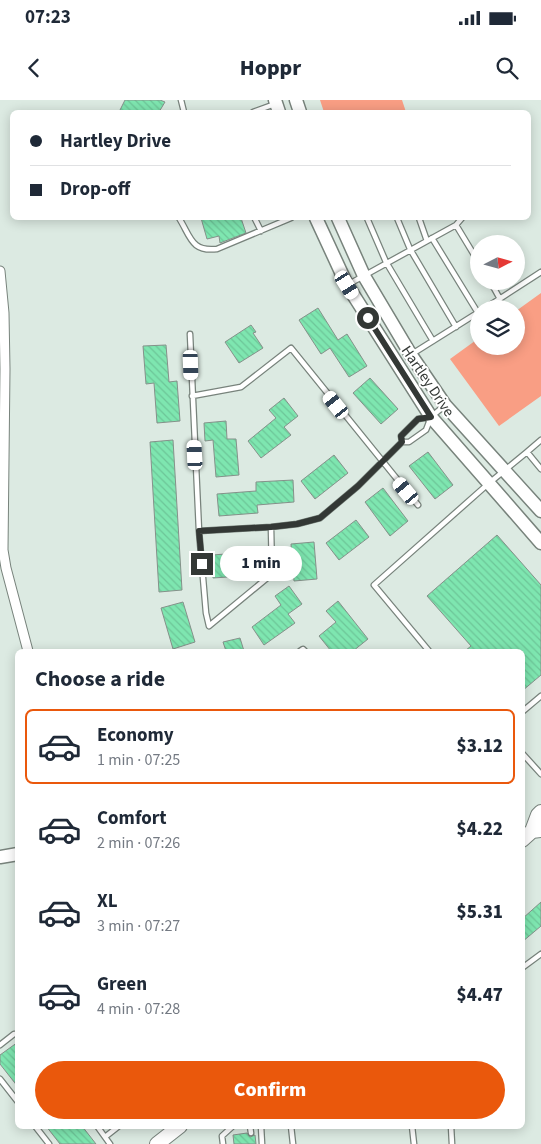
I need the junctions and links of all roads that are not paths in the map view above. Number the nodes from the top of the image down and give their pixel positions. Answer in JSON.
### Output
{"nodes":[{"id":1,"x":277,"y":105,"type":"edge"},
{"id":2,"x":260,"y":110,"type":"edge"},
{"id":3,"x":181,"y":220,"type":"edge"},
{"id":4,"x":256,"y":220,"type":"edge"},
{"id":5,"x":284,"y":220,"type":"edge"},
{"id":6,"x":317,"y":220,"type":"edge"},
{"id":7,"x":339,"y":220,"type":"edge"},
{"id":8,"x":369,"y":220,"type":"edge"},
{"id":9,"x":398,"y":220,"type":"edge"},
{"id":10,"x":421,"y":220,"type":"edge"},
{"id":11,"x":460,"y":220,"type":"edge"},
{"id":12,"x":456,"y":225,"type":"junction"},
{"id":13,"x":261,"y":231,"type":"junction"},
{"id":14,"x":429,"y":239,"type":"junction"},
{"id":15,"x":470,"y":248,"type":"edge"},
{"id":16,"x":410,"y":250,"type":"junction"},
{"id":17,"x":386,"y":262,"type":"junction"},
{"id":18,"x":0,"y":272,"type":"edge"},
{"id":19,"x":541,"y":272,"type":"edge"},
{"id":20,"x":364,"y":276,"type":"junction"},
{"id":21,"x":347,"y":285,"type":"junction"},
{"id":22,"x":495,"y":290,"type":"edge"},
{"id":23,"x":500,"y":299,"type":"joint"},
{"id":24,"x":470,"y":300,"type":"edge"},
{"id":25,"x":470,"y":317,"type":"edge"},
{"id":26,"x":456,"y":327,"type":"junction"},
{"id":27,"x":190,"y":334,"type":"dead end"},
{"id":28,"x":433,"y":341,"type":"junction"},
{"id":29,"x":411,"y":355,"type":"junction"},
{"id":30,"x":192,"y":396,"type":"junction"},
{"id":31,"x":445,"y":404,"type":"junction"},
{"id":32,"x":431,"y":417,"type":"junction"},
{"id":33,"x":541,"y":440,"type":"edge"},
{"id":34,"x":402,"y":442,"type":"junction"},
{"id":35,"x":528,"y":452,"type":"junction"},
{"id":36,"x":382,"y":462,"type":"junction"},
{"id":37,"x":541,"y":468,"type":"edge"},
{"id":38,"x":505,"y":471,"type":"junction"},
{"id":39,"x":488,"y":484,"type":"junction"},
{"id":40,"x":418,"y":505,"type":"dead end"},
{"id":41,"x":541,"y":511,"type":"edge"},
{"id":42,"x":271,"y":527,"type":"junction"},
{"id":43,"x":199,"y":531,"type":"junction"},
{"id":44,"x":541,"y":543,"type":"edge"},
{"id":45,"x":27,"y":649,"type":"edge"},
{"id":46,"x":427,"y":649,"type":"edge"},
{"id":47,"x":541,"y":696,"type":"edge"},
{"id":48,"x":525,"y":709,"type":"edge"},
{"id":49,"x":525,"y":756,"type":"edge"},
{"id":50,"x":541,"y":774,"type":"edge"},
{"id":51,"x":541,"y":812,"type":"edge"},
{"id":52,"x":532,"y":834,"type":"edge"},
{"id":53,"x":15,"y":854,"type":"edge"},
{"id":54,"x":0,"y":857,"type":"edge"},
{"id":55,"x":541,"y":954,"type":"edge"},
{"id":56,"x":525,"y":966,"type":"edge"},
{"id":57,"x":15,"y":1034,"type":"edge"},
{"id":58,"x":0,"y":1045,"type":"edge"},
{"id":59,"x":0,"y":1079,"type":"edge"},
{"id":60,"x":15,"y":1098,"type":"edge"},
{"id":61,"x":37,"y":1129,"type":"edge"},
{"id":62,"x":99,"y":1129,"type":"edge"},
{"id":63,"x":115,"y":1129,"type":"edge"},
{"id":64,"x":176,"y":1129,"type":"edge"},
{"id":65,"x":230,"y":1129,"type":"edge"},
{"id":66,"x":250,"y":1129,"type":"edge"},
{"id":67,"x":261,"y":1129,"type":"edge"},
{"id":68,"x":291,"y":1129,"type":"edge"},
{"id":69,"x":412,"y":1129,"type":"edge"},
{"id":70,"x":451,"y":1129,"type":"edge"},
{"id":71,"x":251,"y":1132,"type":"dead end"},
{"id":72,"x":105,"y":1137,"type":"junction"},
{"id":73,"x":49,"y":1144,"type":"edge"},
{"id":74,"x":110,"y":1144,"type":"edge"},
{"id":75,"x":157,"y":1144,"type":"edge"},
{"id":76,"x":223,"y":1144,"type":"edge"},
{"id":77,"x":262,"y":1144,"type":"edge"},
{"id":78,"x":293,"y":1144,"type":"edge"},
{"id":79,"x":414,"y":1144,"type":"edge"},
{"id":80,"x":452,"y":1144,"type":"edge"}],
"edges":[{"from":1,"to":2,"type":"lane"},
{"from":3,"to":13,"type":"lane"},
{"from":4,"to":13,"type":"lane"},
{"from":5,"to":13,"type":"lane"},
{"from":6,"to":21,"type":"street","name":"Hartley Drive"},
{"from":7,"to":20,"type":"street","name":"Hartley Drive"},
{"from":8,"to":17,"type":"lane"},
{"from":9,"to":16,"type":"lane"},
{"from":10,"to":14,"type":"lane"},
{"from":11,"to":12,"type":"lane"},
{"from":12,"to":14,"type":"lane"},
{"from":12,"to":15,"type":"lane"},
{"from":14,"to":16,"type":"lane"},
{"from":14,"to":24,"type":"lane"},
{"from":16,"to":17,"type":"lane"},
{"from":16,"to":26,"type":"lane"},
{"from":17,"to":20,"type":"lane"},
{"from":17,"to":28,"type":"lane"},
{"from":18,"to":45,"type":"street"},
{"from":19,"to":23,"type":"lane"},
{"from":20,"to":21,"type":"lane"},
{"from":20,"to":29,"type":"street","name":"Hartley Drive"},
{"from":21,"to":32,"type":"street","name":"Hartley Drive"},
{"from":22,"to":23,"type":"lane"},
{"from":25,"to":26,"type":"lane"},
{"from":26,"to":28,"type":"lane"},
{"from":27,"to":30,"type":"lane"},
{"from":28,"to":29,"type":"lane"},
{"from":29,"to":31,"type":"street","name":"Hartley Drive"},
{"from":30,"to":36,"type":"lane"},
{"from":30,"to":43,"type":"lane"},
{"from":31,"to":32,"type":"lane"},
{"from":31,"to":38,"type":"street","name":"Hartley Drive"},
{"from":32,"to":34,"type":"lane"},
{"from":32,"to":34,"type":"lane"},
{"from":32,"to":39,"type":"street","name":"Hartley Drive"},
{"from":33,"to":35,"type":"lane"},
{"from":34,"to":36,"type":"lane"},
{"from":35,"to":37,"type":"lane"},
{"from":35,"to":38,"type":"lane"},
{"from":36,"to":40,"type":"lane"},
{"from":36,"to":42,"type":"lane"},
{"from":38,"to":39,"type":"lane"},
{"from":38,"to":41,"type":"street","name":"Hartley Drive"},
{"from":39,"to":44,"type":"street","name":"Hartley Drive"},
{"from":39,"to":46,"type":"lane"},
{"from":42,"to":43,"type":"lane"},
{"from":42,"to":43,"type":"lane"},
{"from":47,"to":48,"type":"lane"},
{"from":49,"to":50,"type":"lane"},
{"from":51,"to":52,"type":"main road"},
{"from":53,"to":54,"type":"street"},
{"from":55,"to":56,"type":"lane"},
{"from":57,"to":58,"type":"lane"},
{"from":59,"to":60,"type":"lane"},
{"from":61,"to":73,"type":"lane"},
{"from":62,"to":72,"type":"lane"},
{"from":63,"to":72,"type":"lane"},
{"from":64,"to":75,"type":"main road"},
{"from":65,"to":76,"type":"lane"},
{"from":66,"to":71,"type":"lane"},
{"from":67,"to":77,"type":"lane"},
{"from":68,"to":78,"type":"lane"},
{"from":69,"to":79,"type":"lane"},
{"from":70,"to":80,"type":"lane"},
{"from":72,"to":74,"type":"lane"}]}
